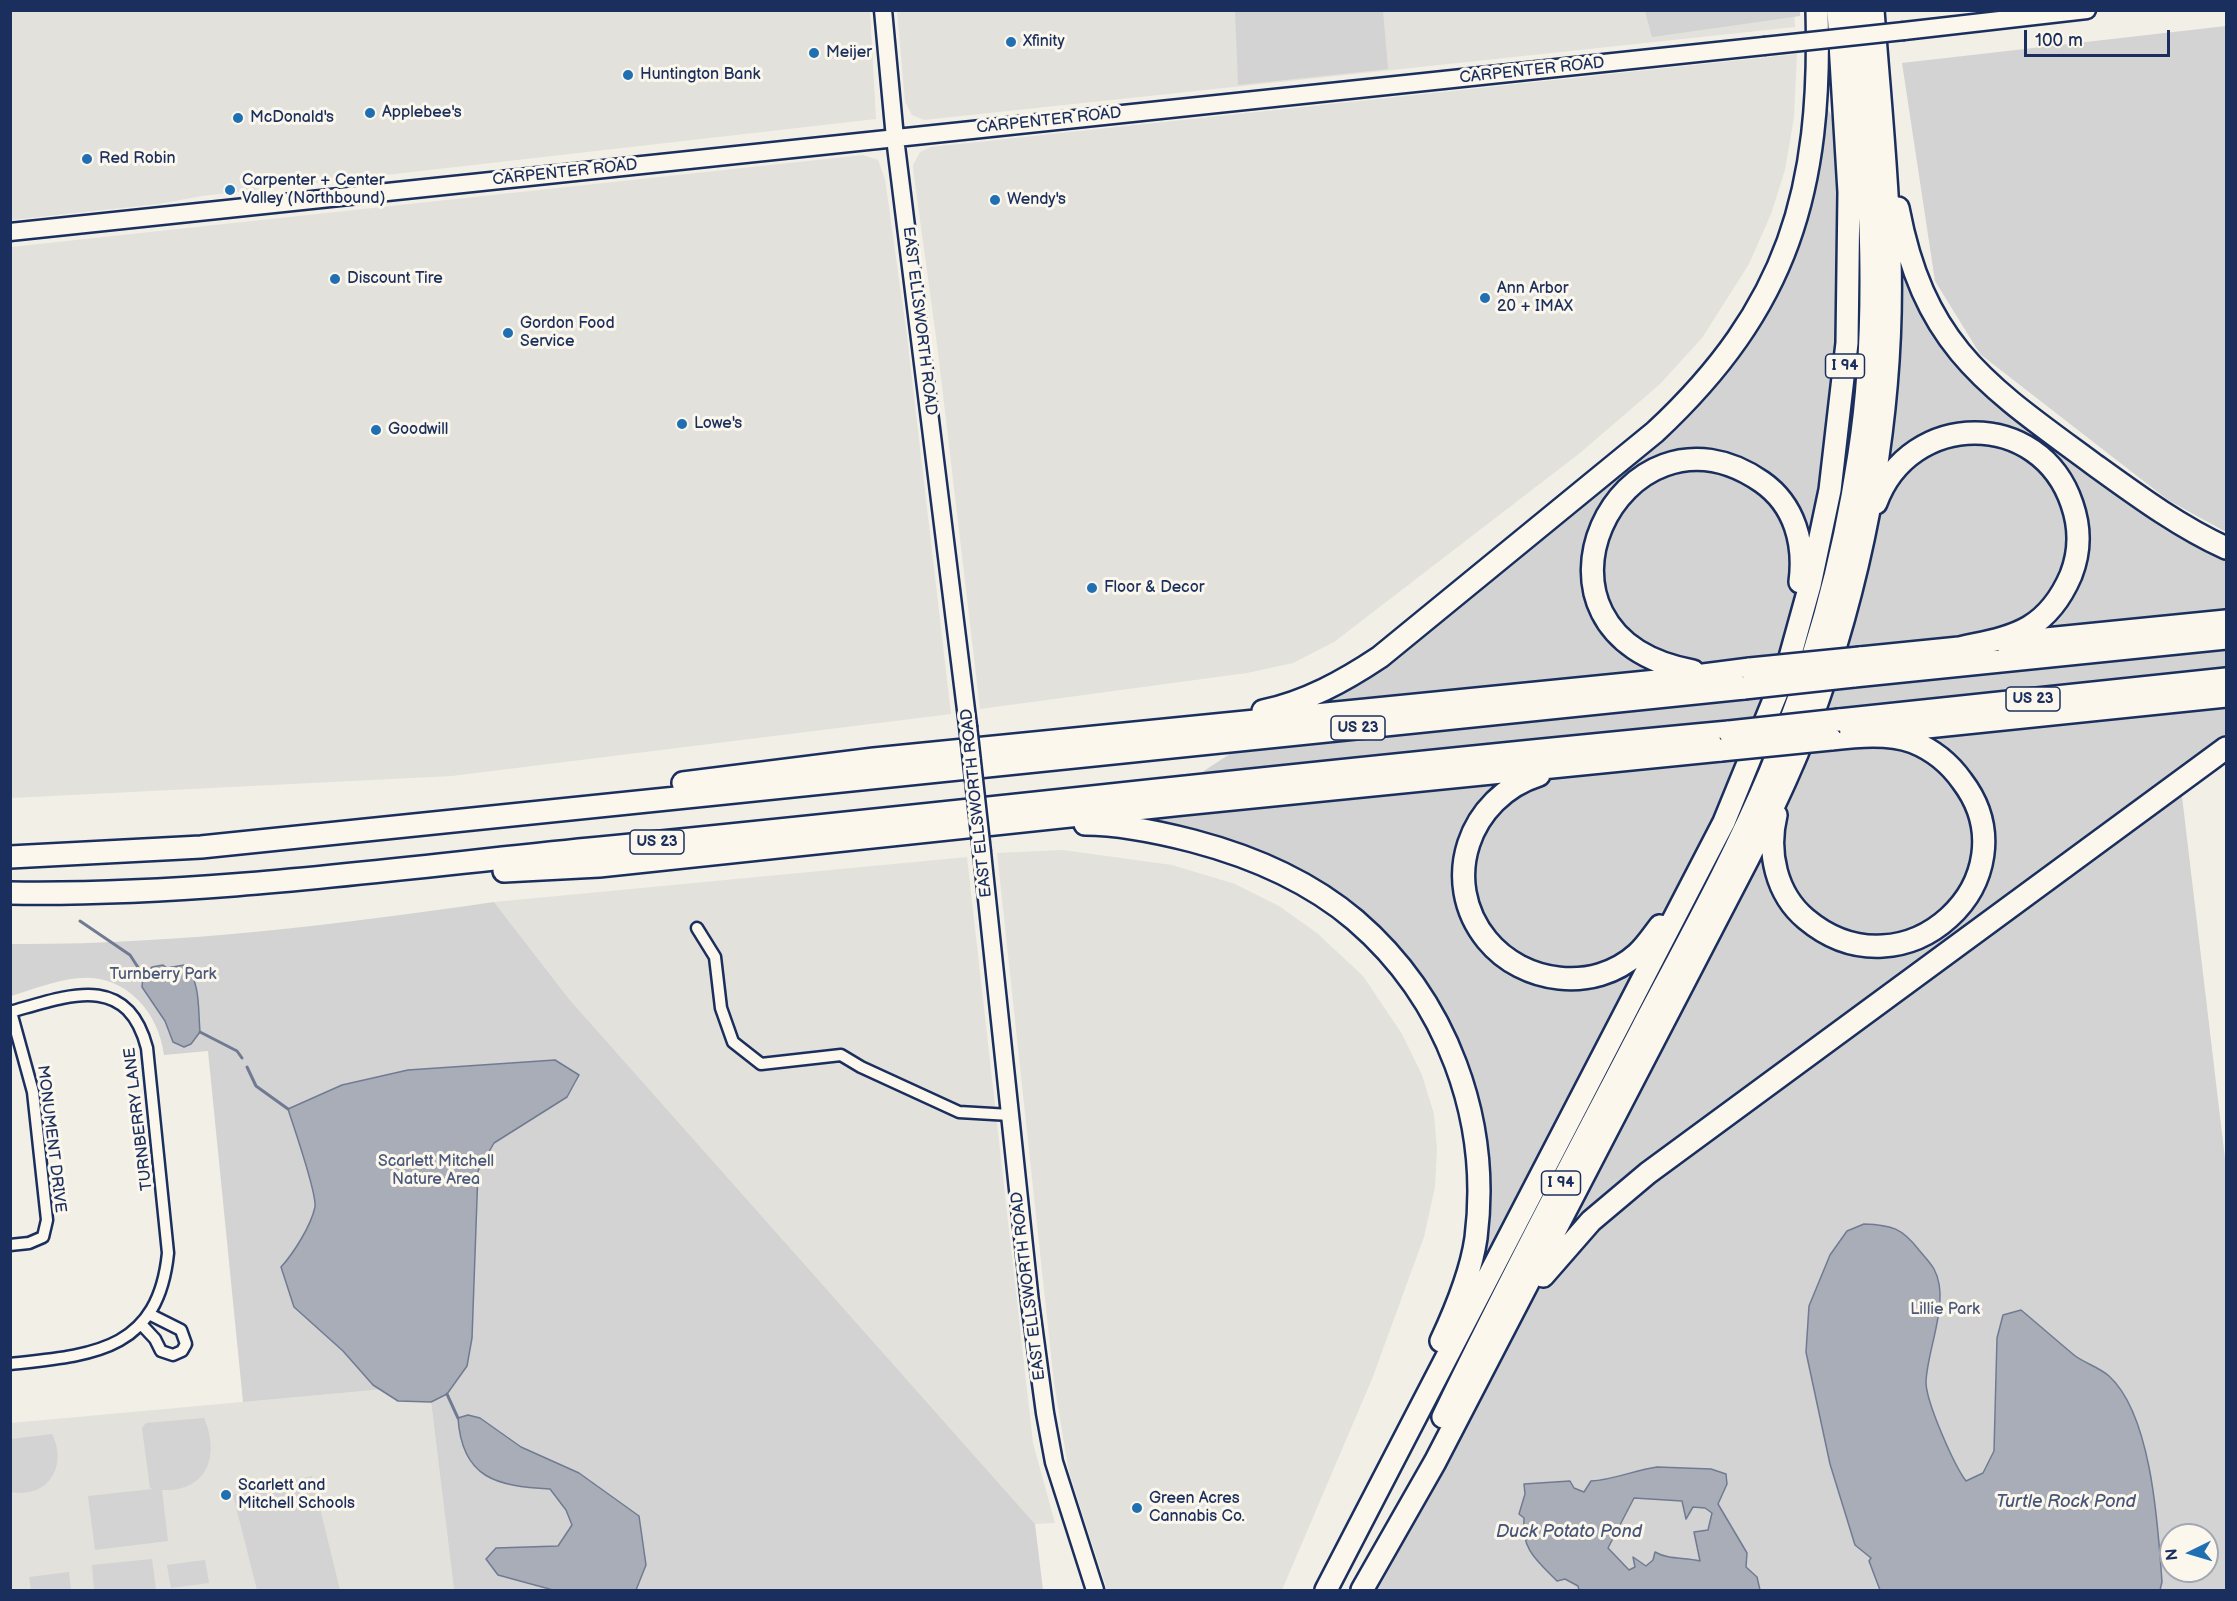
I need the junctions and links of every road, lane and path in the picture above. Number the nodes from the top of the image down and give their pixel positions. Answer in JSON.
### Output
{"nodes":[{"id":1,"x":884,"y":10,"type":"edge"},
{"id":2,"x":1817,"y":10,"type":"edge"},
{"id":3,"x":1838,"y":10,"type":"edge"},
{"id":4,"x":1856,"y":10,"type":"edge"},
{"id":5,"x":1873,"y":10,"type":"edge"},
{"id":6,"x":2087,"y":10,"type":"edge"},
{"id":7,"x":1879,"y":92,"type":"junction"},
{"id":8,"x":895,"y":138,"type":"junction"},
{"id":9,"x":10,"y":232,"type":"edge"},
{"id":10,"x":1865,"y":531,"type":"junction"},
{"id":11,"x":2226,"y":548,"type":"edge"},
{"id":12,"x":2226,"y":621,"type":"edge"},
{"id":13,"x":1796,"y":636,"type":"junction"},
{"id":14,"x":2226,"y":638,"type":"edge"},
{"id":15,"x":1955,"y":649,"type":"junction"},
{"id":16,"x":1857,"y":667,"type":"junction"},
{"id":17,"x":1718,"y":673,"type":"junction"},
{"id":18,"x":1747,"y":679,"type":"junction"},
{"id":19,"x":2226,"y":679,"type":"edge"},
{"id":20,"x":2226,"y":696,"type":"edge"},
{"id":21,"x":1204,"y":725,"type":"junction"},
{"id":22,"x":1841,"y":732,"type":"junction"},
{"id":23,"x":1725,"y":741,"type":"junction"},
{"id":24,"x":2226,"y":748,"type":"edge"},
{"id":25,"x":1577,"y":764,"type":"junction"},
{"id":26,"x":1784,"y":785,"type":"junction"},
{"id":27,"x":1019,"y":822,"type":"junction"},
{"id":28,"x":436,"y":823,"type":"junction"},
{"id":29,"x":10,"y":857,"type":"edge"},
{"id":30,"x":375,"y":870,"type":"junction"},
{"id":31,"x":1689,"y":890,"type":"junction"},
{"id":32,"x":10,"y":893,"type":"edge"},
{"id":33,"x":697,"y":928,"type":"dead end"},
{"id":34,"x":11,"y":1012,"type":"edge"},
{"id":35,"x":1010,"y":1115,"type":"junction"},
{"id":36,"x":10,"y":1245,"type":"edge"},
{"id":37,"x":149,"y":1314,"type":"junction"},
{"id":38,"x":141,"y":1324,"type":"junction"},
{"id":39,"x":1505,"y":1328,"type":"junction"},
{"id":40,"x":10,"y":1364,"type":"edge"},
{"id":41,"x":1378,"y":1489,"type":"junction"},
{"id":42,"x":1095,"y":1590,"type":"edge"},
{"id":43,"x":1326,"y":1590,"type":"edge"},
{"id":44,"x":1351,"y":1590,"type":"edge"},
{"id":45,"x":1362,"y":1590,"type":"edge"}],
"edges":[{"from":1,"to":8,"type":"main road","name":"EAST ELLSWORTH ROAD"},
{"from":2,"to":21,"type":"highway"},
{"from":3,"to":13,"type":"highway","number":"I 94"},
{"from":4,"to":44,"type":"highway","number":"I 94"},
{"from":5,"to":7,"type":"highway"},
{"from":6,"to":8,"type":"main road","name":"CARPENTER ROAD","bridge":true},
{"from":7,"to":10,"type":"highway"},
{"from":7,"to":11,"type":"highway"},
{"from":8,"to":9,"type":"main road","name":"CARPENTER ROAD"},
{"from":8,"to":35,"type":"main road","name":"EAST ELLSWORTH ROAD","bridge":true},
{"from":10,"to":15,"type":"highway"},
{"from":10,"to":26,"type":"highway"},
{"from":12,"to":15,"type":"highway"},
{"from":13,"to":17,"type":"highway"},
{"from":13,"to":31,"type":"highway","number":"I 94"},
{"from":14,"to":16,"type":"highway"},
{"from":15,"to":16,"type":"highway"},
{"from":16,"to":18,"type":"highway","bridge":true},
{"from":17,"to":18,"type":"highway"},
{"from":17,"to":21,"type":"highway"},
{"from":18,"to":28,"type":"highway","number":"US 23"},
{"from":19,"to":22,"type":"highway","number":"US 23"},
{"from":20,"to":22,"type":"highway"},
{"from":21,"to":28,"type":"highway"},
{"from":22,"to":23,"type":"highway","bridge":true},
{"from":22,"to":26,"type":"highway"},
{"from":23,"to":25,"type":"highway"},
{"from":23,"to":30,"type":"highway","number":"US 23"},
{"from":24,"to":39,"type":"highway"},
{"from":25,"to":27,"type":"highway"},
{"from":25,"to":31,"type":"highway"},
{"from":26,"to":39,"type":"highway"},
{"from":27,"to":30,"type":"highway"},
{"from":27,"to":41,"type":"highway"},
{"from":28,"to":29,"type":"highway","number":"US 23"},
{"from":30,"to":32,"type":"highway","number":"US 23"},
{"from":31,"to":41,"type":"highway","number":"I 94"},
{"from":33,"to":35,"type":"street"},
{"from":34,"to":36,"type":"street","name":"MONUMENT DRIVE"},
{"from":34,"to":37,"type":"street","name":"TURNBERRY LANE"},
{"from":35,"to":42,"type":"main road","name":"EAST ELLSWORTH ROAD"},
{"from":37,"to":38,"type":"street","name":"TURNBERRY LANE"},
{"from":37,"to":38,"type":"street"},
{"from":38,"to":40,"type":"street","name":"TURNBERRY LANE"},
{"from":39,"to":45,"type":"highway"},
{"from":41,"to":43,"type":"highway","number":"I 94"}]}
